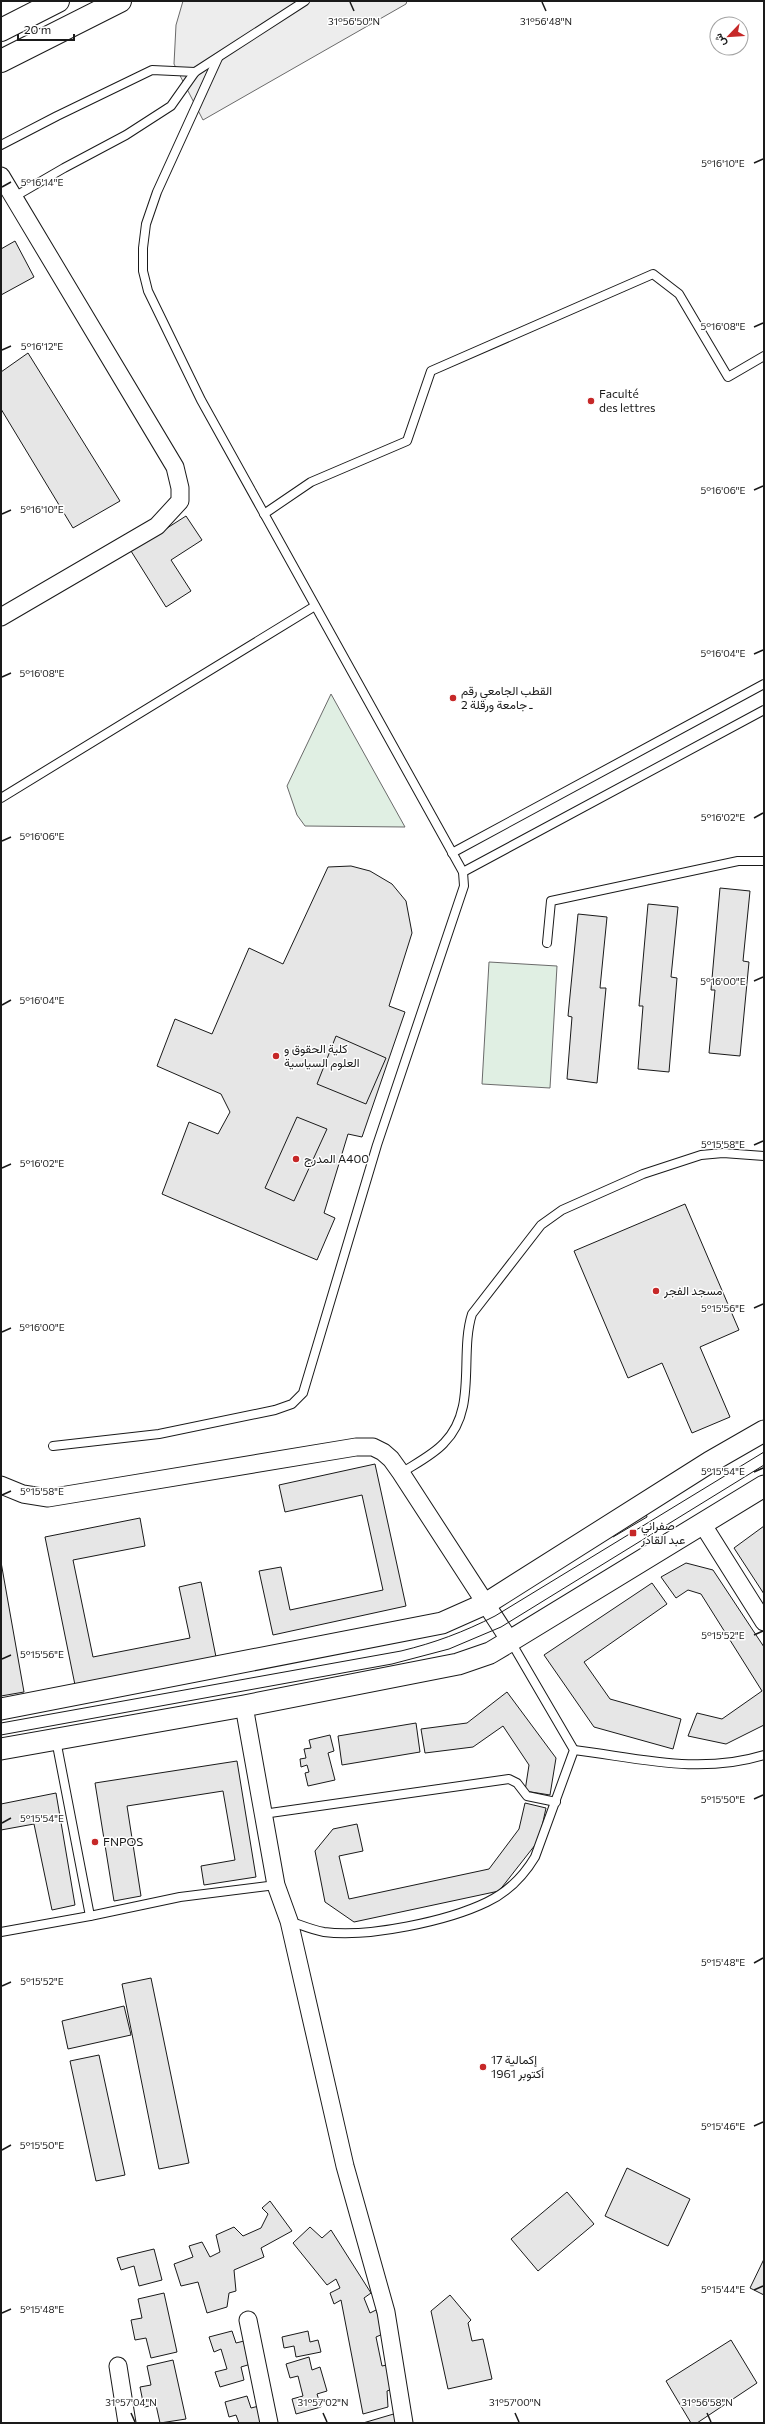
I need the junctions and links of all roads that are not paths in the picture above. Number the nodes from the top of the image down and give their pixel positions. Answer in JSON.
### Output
{"nodes":[{"id":1,"x":58,"y":1,"type":"edge"},
{"id":2,"x":120,"y":1,"type":"edge"},
{"id":3,"x":305,"y":1,"type":"edge"},
{"id":4,"x":1,"y":30,"type":"edge"},
{"id":5,"x":218,"y":58,"type":"junction"},
{"id":6,"x":1,"y":61,"type":"edge"},
{"id":7,"x":195,"y":72,"type":"junction"},
{"id":8,"x":1,"y":145,"type":"edge"},
{"id":9,"x":1,"y":176,"type":"edge"},
{"id":10,"x":14,"y":197,"type":"junction"},
{"id":11,"x":764,"y":356,"type":"edge"},
{"id":12,"x":264,"y":514,"type":"junction"},
{"id":13,"x":315,"y":606,"type":"junction"},
{"id":14,"x":1,"y":617,"type":"edge"},
{"id":15,"x":764,"y":684,"type":"edge"},
{"id":16,"x":764,"y":710,"type":"edge"},
{"id":17,"x":1,"y":798,"type":"edge"},
{"id":18,"x":452,"y":853,"type":"junction"},
{"id":19,"x":764,"y":861,"type":"edge"},
{"id":20,"x":463,"y":872,"type":"junction"},
{"id":21,"x":547,"y":943,"type":"dead end"},
{"id":22,"x":764,"y":1156,"type":"edge"},
{"id":23,"x":764,"y":1431,"type":"edge"},
{"id":24,"x":54,"y":1446,"type":"dead end"},
{"id":25,"x":401,"y":1473,"type":"junction"},
{"id":26,"x":1,"y":1485,"type":"edge"},
{"id":27,"x":764,"y":1486,"type":"edge"},
{"id":28,"x":703,"y":1524,"type":"junction"},
{"id":29,"x":486,"y":1603,"type":"junction"},
{"id":30,"x":764,"y":1622,"type":"edge"},
{"id":31,"x":510,"y":1641,"type":"junction"},
{"id":32,"x":244,"y":1706,"type":"junction"},
{"id":33,"x":1,"y":1709,"type":"edge"},
{"id":34,"x":56,"y":1739,"type":"junction"},
{"id":35,"x":1,"y":1749,"type":"edge"},
{"id":36,"x":574,"y":1750,"type":"junction"},
{"id":37,"x":764,"y":1755,"type":"edge"},
{"id":38,"x":556,"y":1802,"type":"junction"},
{"id":39,"x":263,"y":1814,"type":"junction"},
{"id":40,"x":276,"y":1885,"type":"junction"},
{"id":41,"x":90,"y":1916,"type":"junction"},
{"id":42,"x":289,"y":1922,"type":"junction"},
{"id":43,"x":1,"y":1932,"type":"edge"},
{"id":44,"x":248,"y":2320,"type":"dead end"},
{"id":45,"x":118,"y":2366,"type":"dead end"},
{"id":46,"x":127,"y":2423,"type":"edge"},
{"id":47,"x":269,"y":2423,"type":"edge"},
{"id":48,"x":404,"y":2423,"type":"edge"}],
"edges":[{"from":1,"to":4,"type":"highway"},
{"from":2,"to":6,"type":"highway"},
{"from":3,"to":5,"type":"lane"},
{"from":5,"to":7,"type":"lane"},
{"from":5,"to":12,"type":"lane"},
{"from":7,"to":8,"type":"lane"},
{"from":7,"to":10,"type":"lane"},
{"from":9,"to":10,"type":"street"},
{"from":10,"to":14,"type":"street"},
{"from":11,"to":12,"type":"lane"},
{"from":12,"to":13,"type":"lane"},
{"from":13,"to":17,"type":"lane"},
{"from":13,"to":18,"type":"lane"},
{"from":15,"to":18,"type":"lane"},
{"from":16,"to":20,"type":"lane"},
{"from":18,"to":20,"type":"lane"},
{"from":19,"to":21,"type":"lane"},
{"from":20,"to":24,"type":"lane"},
{"from":22,"to":25,"type":"lane"},
{"from":23,"to":29,"type":"street"},
{"from":25,"to":26,"type":"street"},
{"from":25,"to":29,"type":"street"},
{"from":27,"to":28,"type":"street"},
{"from":28,"to":30,"type":"street"},
{"from":28,"to":31,"type":"street"},
{"from":29,"to":31,"type":"street"},
{"from":29,"to":33,"type":"street"},
{"from":31,"to":32,"type":"street"},
{"from":31,"to":36,"type":"lane"},
{"from":32,"to":34,"type":"street"},
{"from":32,"to":39,"type":"street"},
{"from":34,"to":35,"type":"street"},
{"from":34,"to":41,"type":"lane"},
{"from":36,"to":37,"type":"lane"},
{"from":36,"to":38,"type":"lane"},
{"from":38,"to":39,"type":"lane"},
{"from":38,"to":42,"type":"lane"},
{"from":39,"to":40,"type":"street"},
{"from":40,"to":41,"type":"lane"},
{"from":40,"to":42,"type":"street"},
{"from":41,"to":43,"type":"lane"},
{"from":42,"to":48,"type":"street"},
{"from":44,"to":47,"type":"street"},
{"from":45,"to":46,"type":"street"}]}
